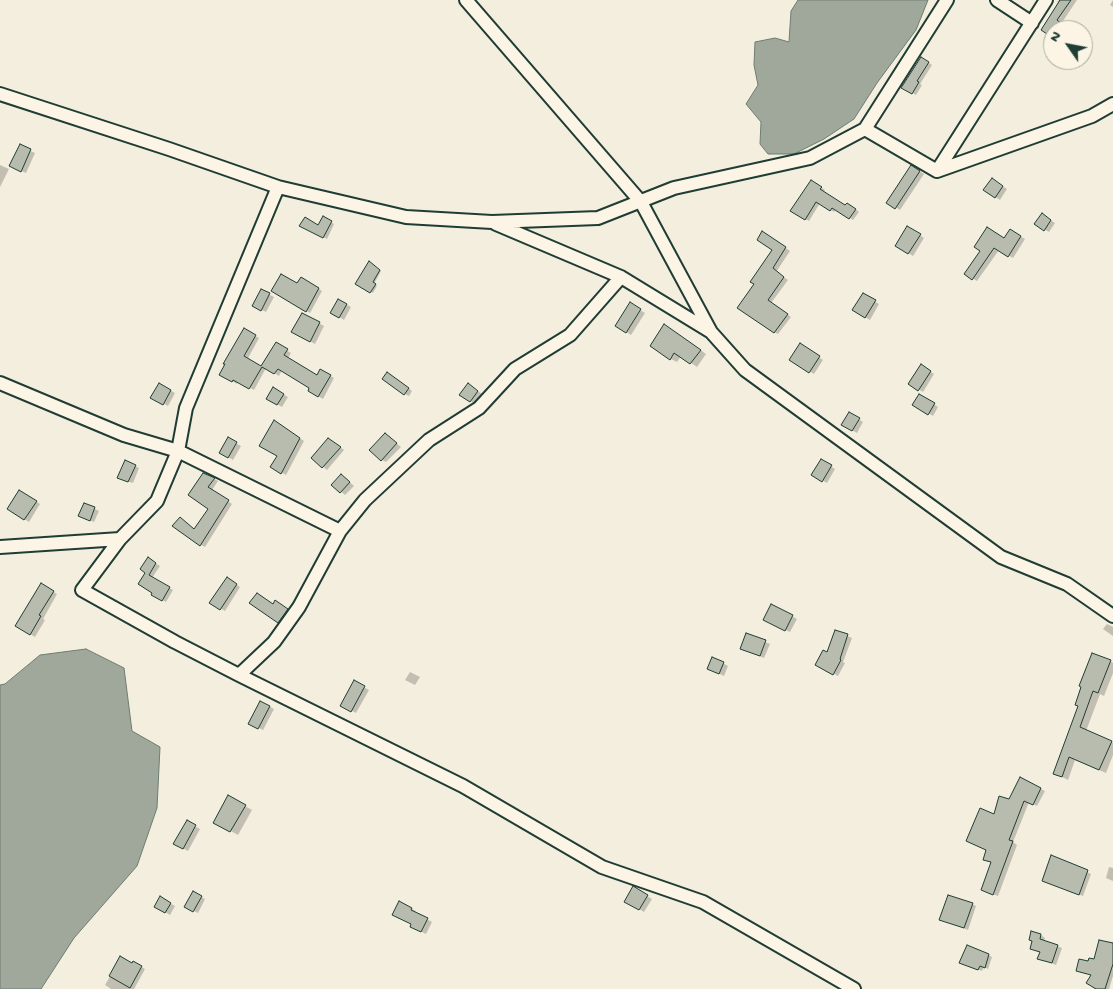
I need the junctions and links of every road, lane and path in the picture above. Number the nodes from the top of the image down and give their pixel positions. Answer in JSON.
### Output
{"nodes":[{"id":1,"x":466,"y":0,"type":"edge"},
{"id":2,"x":947,"y":0,"type":"edge"},
{"id":3,"x":998,"y":0,"type":"edge"},
{"id":4,"x":1046,"y":0,"type":"edge"},
{"id":5,"x":1032,"y":22,"type":"junction"},
{"id":6,"x":0,"y":94,"type":"edge"},
{"id":7,"x":1113,"y":104,"type":"edge"},
{"id":8,"x":865,"y":130,"type":"junction"},
{"id":9,"x":937,"y":171,"type":"junction"},
{"id":10,"x":278,"y":187,"type":"junction"},
{"id":11,"x":641,"y":202,"type":"junction"},
{"id":12,"x":492,"y":222,"type":"junction"},
{"id":13,"x":621,"y":277,"type":"junction"},
{"id":14,"x":711,"y":332,"type":"junction"},
{"id":15,"x":0,"y":383,"type":"edge"},
{"id":16,"x":178,"y":451,"type":"junction"},
{"id":17,"x":340,"y":531,"type":"junction"},
{"id":18,"x":120,"y":539,"type":"junction"},
{"id":19,"x":0,"y":547,"type":"edge"},
{"id":20,"x":1113,"y":616,"type":"edge"},
{"id":21,"x":239,"y":675,"type":"junction"},
{"id":22,"x":854,"y":989,"type":"edge"}],
"edges":[{"from":1,"to":11,"type":"street"},
{"from":2,"to":8,"type":"street"},
{"from":3,"to":5,"type":"street"},
{"from":4,"to":5,"type":"street"},
{"from":5,"to":9,"type":"street"},
{"from":6,"to":10,"type":"street"},
{"from":7,"to":9,"type":"street"},
{"from":8,"to":9,"type":"street"},
{"from":8,"to":11,"type":"street"},
{"from":10,"to":12,"type":"street"},
{"from":10,"to":16,"type":"street"},
{"from":11,"to":12,"type":"street"},
{"from":11,"to":14,"type":"street"},
{"from":12,"to":13,"type":"street"},
{"from":13,"to":14,"type":"street"},
{"from":13,"to":17,"type":"street"},
{"from":14,"to":20,"type":"street"},
{"from":15,"to":16,"type":"street"},
{"from":16,"to":17,"type":"street"},
{"from":16,"to":18,"type":"street"},
{"from":17,"to":21,"type":"street"},
{"from":18,"to":19,"type":"street"},
{"from":18,"to":21,"type":"street"},
{"from":21,"to":22,"type":"street"}]}
